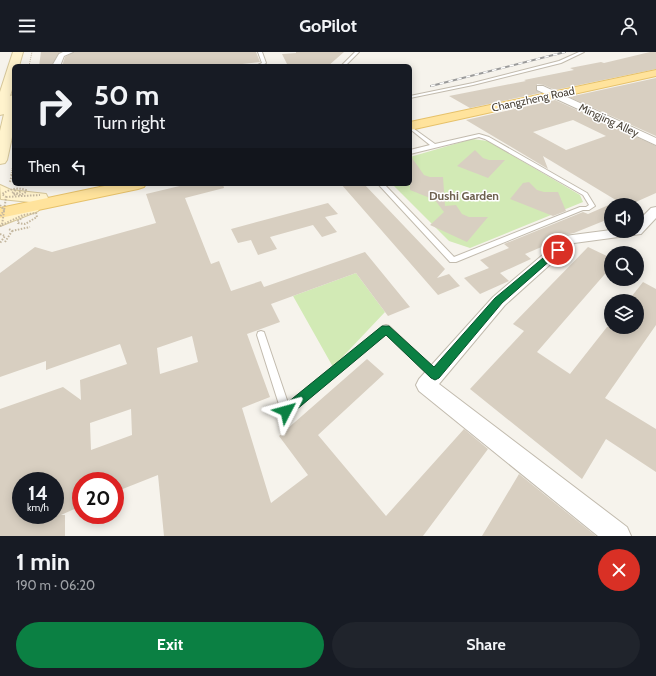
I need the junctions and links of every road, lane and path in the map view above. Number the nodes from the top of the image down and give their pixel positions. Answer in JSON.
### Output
{"nodes":[{"id":1,"x":18,"y":52,"type":"edge"},
{"id":2,"x":25,"y":52,"type":"edge"},
{"id":3,"x":32,"y":52,"type":"edge"},
{"id":4,"x":70,"y":52,"type":"edge"},
{"id":5,"x":260,"y":52,"type":"edge"},
{"id":6,"x":357,"y":52,"type":"edge"},
{"id":7,"x":582,"y":52,"type":"edge"},
{"id":8,"x":16,"y":64,"type":"edge"},
{"id":9,"x":22,"y":64,"type":"edge"},
{"id":10,"x":30,"y":64,"type":"edge"},
{"id":11,"x":56,"y":64,"type":"edge"},
{"id":12,"x":262,"y":64,"type":"edge"},
{"id":13,"x":345,"y":64,"type":"edge"},
{"id":14,"x":656,"y":64,"type":"edge"},
{"id":15,"x":656,"y":73,"type":"edge"},
{"id":16,"x":12,"y":82,"type":"edge"},
{"id":17,"x":540,"y":88,"type":"junction"},
{"id":18,"x":554,"y":95,"type":"junction"},
{"id":19,"x":412,"y":97,"type":"edge"},
{"id":20,"x":462,"y":103,"type":"dead end"},
{"id":21,"x":7,"y":107,"type":"edge"},
{"id":22,"x":412,"y":126,"type":"edge"},
{"id":23,"x":412,"y":128,"type":"edge"},
{"id":24,"x":656,"y":142,"type":"edge"},
{"id":25,"x":434,"y":146,"type":"junction"},
{"id":26,"x":412,"y":152,"type":"edge"},
{"id":27,"x":0,"y":160,"type":"edge"},
{"id":28,"x":92,"y":186,"type":"edge"},
{"id":29,"x":128,"y":186,"type":"edge"},
{"id":30,"x":383,"y":186,"type":"edge"},
{"id":31,"x":17,"y":189,"type":"dead end"},
{"id":32,"x":21,"y":191,"type":"dead end"},
{"id":33,"x":34,"y":204,"type":"junction"},
{"id":34,"x":3,"y":211,"type":"edge"},
{"id":35,"x":656,"y":211,"type":"edge"},
{"id":36,"x":0,"y":217,"type":"edge"},
{"id":37,"x":644,"y":224,"type":"edge"},
{"id":38,"x":30,"y":227,"type":"dead end"},
{"id":39,"x":0,"y":234,"type":"edge"},
{"id":40,"x":604,"y":235,"type":"edge"},
{"id":41,"x":5,"y":242,"type":"dead end"},
{"id":42,"x":0,"y":243,"type":"edge"},
{"id":43,"x":261,"y":334,"type":"dead end"},
{"id":44,"x":435,"y":375,"type":"junction"},
{"id":45,"x":618,"y":536,"type":"edge"}],
"edges":[{"from":1,"to":8,"type":"main road"},
{"from":2,"to":9,"type":"main road"},
{"from":3,"to":10,"type":"path"},
{"from":4,"to":11,"type":"street"},
{"from":5,"to":12,"type":"lane"},
{"from":6,"to":13,"type":"lane"},
{"from":7,"to":19,"type":"lane"},
{"from":14,"to":17,"type":"main road","name":"Changzheng Road"},
{"from":15,"to":18,"type":"main road","name":"Changzheng Road"},
{"from":16,"to":21,"type":"main road"},
{"from":17,"to":18,"type":"street","name":"Mingjing Alley"},
{"from":17,"to":20,"type":"main road","name":"Changzheng Road"},
{"from":18,"to":22,"type":"main road","name":"Changzheng Road"},
{"from":18,"to":24,"type":"street","name":"Mingjing Alley"},
{"from":21,"to":27,"type":"main road"},
{"from":23,"to":25,"type":"lane"},
{"from":25,"to":26,"type":"lane"},
{"from":25,"to":30,"type":"lane"},
{"from":28,"to":33,"type":"main road"},
{"from":29,"to":33,"type":"main road"},
{"from":31,"to":34,"type":"path","bridge":true},
{"from":32,"to":34,"type":"path","bridge":true},
{"from":33,"to":34,"type":"path","bridge":true},
{"from":33,"to":34,"type":"main road"},
{"from":33,"to":34,"type":"main road"},
{"from":33,"to":34,"type":"path","bridge":true},
{"from":34,"to":36,"type":"path","bridge":true},
{"from":34,"to":38,"type":"path"},
{"from":34,"to":41,"type":"path"},
{"from":35,"to":37,"type":"street"},
{"from":39,"to":42,"type":"path"},
{"from":40,"to":44,"type":"street"},
{"from":43,"to":44,"type":"lane"},
{"from":44,"to":45,"type":"street"}]}
